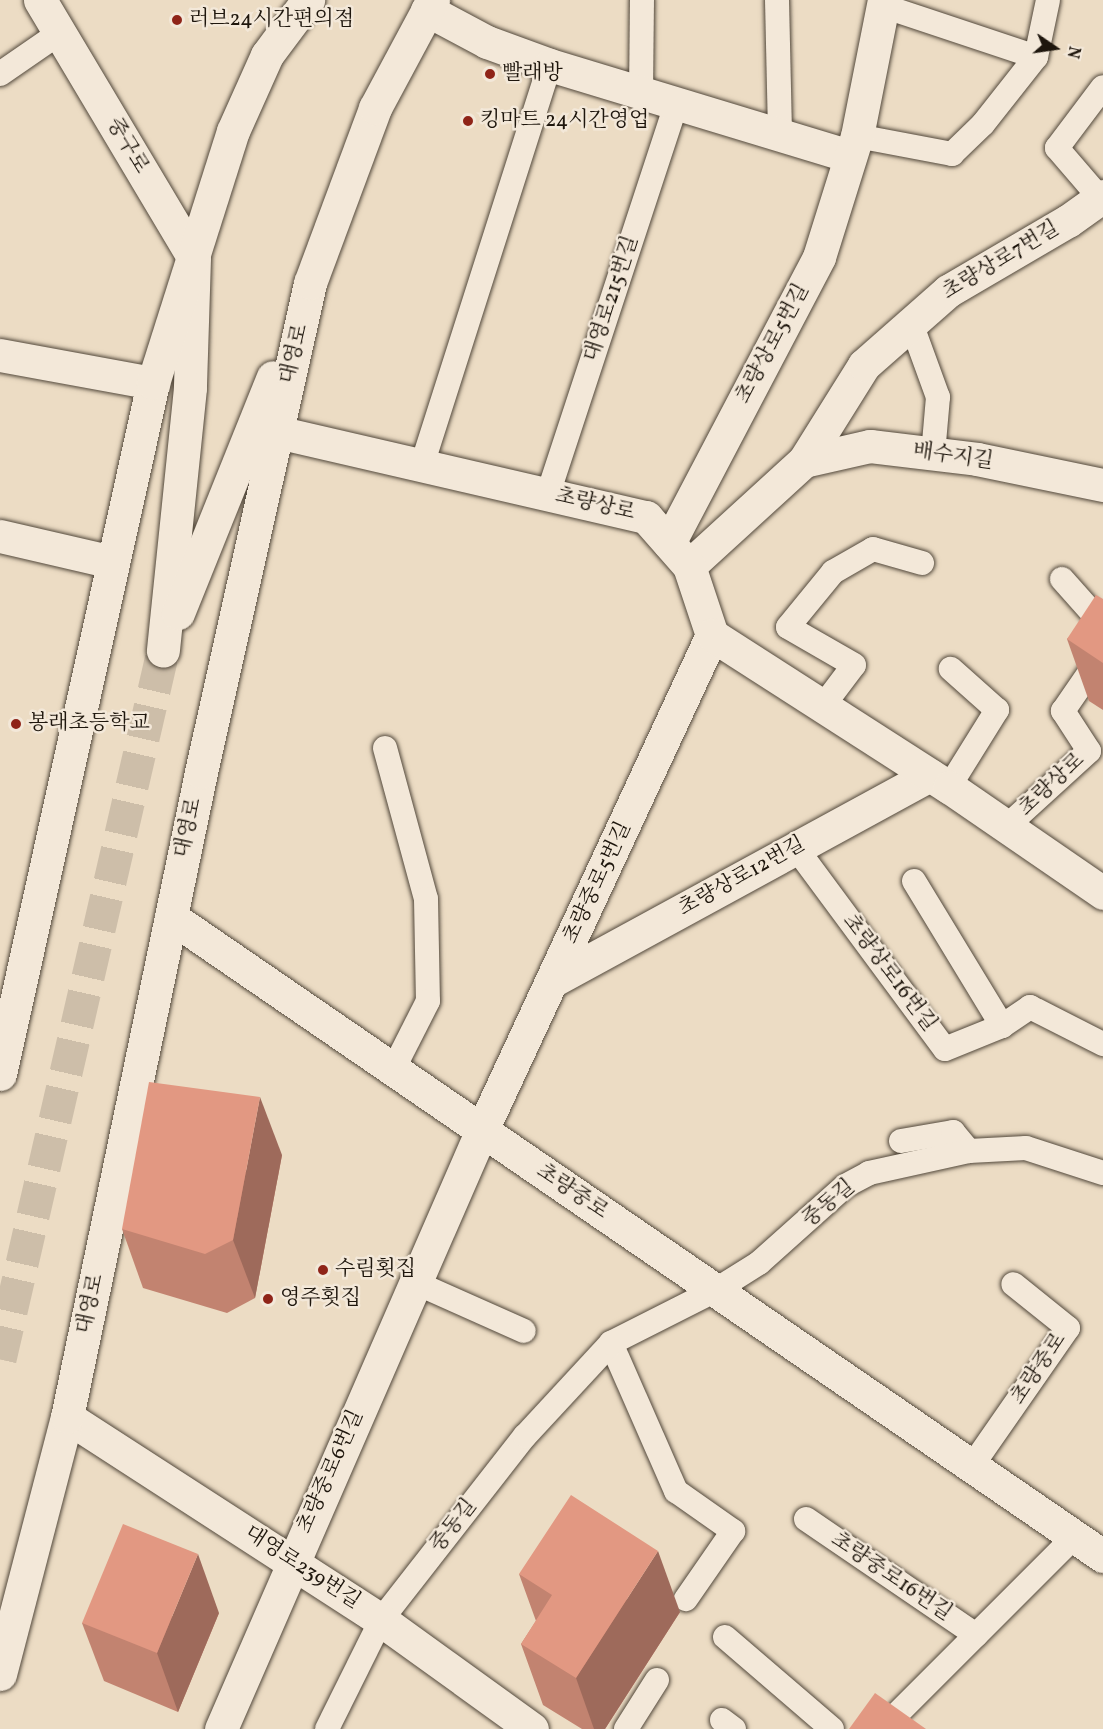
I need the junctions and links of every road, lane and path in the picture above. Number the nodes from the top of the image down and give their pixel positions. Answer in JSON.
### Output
{"nodes":[{"id":1,"x":40,"y":0,"type":"edge"},
{"id":2,"x":308,"y":0,"type":"edge"},
{"id":3,"x":642,"y":0,"type":"edge"},
{"id":4,"x":777,"y":0,"type":"edge"},
{"id":5,"x":1048,"y":0,"type":"edge"},
{"id":6,"x":884,"y":3,"type":"edge"},
{"id":7,"x":430,"y":5,"type":"edge"},
{"id":8,"x":58,"y":34,"type":"junction"},
{"id":9,"x":1036,"y":57,"type":"junction"},
{"id":10,"x":550,"y":65,"type":"junction"},
{"id":11,"x":0,"y":74,"type":"edge"},
{"id":12,"x":1103,"y":87,"type":"edge"},
{"id":13,"x":641,"y":94,"type":"junction"},
{"id":14,"x":676,"y":105,"type":"junction"},
{"id":15,"x":780,"y":136,"type":"junction"},
{"id":16,"x":853,"y":146,"type":"junction"},
{"id":17,"x":1102,"y":197,"type":"edge"},
{"id":18,"x":194,"y":258,"type":"junction"},
{"id":19,"x":310,"y":283,"type":"junction"},
{"id":20,"x":911,"y":323,"type":"junction"},
{"id":21,"x":0,"y":355,"type":"edge"},
{"id":22,"x":153,"y":383,"type":"junction"},
{"id":23,"x":277,"y":432,"type":"junction"},
{"id":24,"x":933,"y":454,"type":"junction"},
{"id":25,"x":804,"y":461,"type":"junction"},
{"id":26,"x":422,"y":465,"type":"junction"},
{"id":27,"x":1103,"y":484,"type":"edge"},
{"id":28,"x":548,"y":494,"type":"junction"},
{"id":29,"x":0,"y":536,"type":"edge"},
{"id":30,"x":679,"y":554,"type":"junction"},
{"id":31,"x":113,"y":562,"type":"junction"},
{"id":32,"x":922,"y":563,"type":"dead end"},
{"id":33,"x":1062,"y":579,"type":"dead end"},
{"id":34,"x":1103,"y":626,"type":"edge"},
{"id":35,"x":712,"y":634,"type":"junction"},
{"id":36,"x":1103,"y":653,"type":"edge"},
{"id":37,"x":951,"y":669,"type":"dead end"},
{"id":38,"x":823,"y":706,"type":"junction"},
{"id":39,"x":385,"y":748,"type":"dead end"},
{"id":40,"x":940,"y":781,"type":"junction"},
{"id":41,"x":1007,"y":826,"type":"junction"},
{"id":42,"x":796,"y":848,"type":"junction"},
{"id":43,"x":914,"y":881,"type":"dead end"},
{"id":44,"x":1103,"y":893,"type":"edge"},
{"id":45,"x":171,"y":917,"type":"junction"},
{"id":46,"x":554,"y":980,"type":"junction"},
{"id":47,"x":1002,"y":1026,"type":"junction"},
{"id":48,"x":1103,"y":1044,"type":"edge"},
{"id":49,"x":393,"y":1070,"type":"junction"},
{"id":50,"x":0,"y":1074,"type":"edge"},
{"id":51,"x":482,"y":1130,"type":"junction"},
{"id":52,"x":901,"y":1141,"type":"dead end"},
{"id":53,"x":969,"y":1150,"type":"junction"},
{"id":54,"x":1103,"y":1173,"type":"edge"},
{"id":55,"x":414,"y":1282,"type":"junction"},
{"id":56,"x":1013,"y":1284,"type":"dead end"},
{"id":57,"x":716,"y":1290,"type":"junction"},
{"id":58,"x":524,"y":1331,"type":"dead end"},
{"id":59,"x":611,"y":1343,"type":"junction"},
{"id":60,"x":66,"y":1417,"type":"junction"},
{"id":61,"x":972,"y":1466,"type":"junction"},
{"id":62,"x":806,"y":1519,"type":"dead end"},
{"id":63,"x":1075,"y":1536,"type":"junction"},
{"id":64,"x":1103,"y":1556,"type":"edge"},
{"id":65,"x":292,"y":1561,"type":"junction"},
{"id":66,"x":686,"y":1599,"type":"dead end"},
{"id":67,"x":381,"y":1620,"type":"junction"},
{"id":68,"x":976,"y":1635,"type":"junction"},
{"id":69,"x":725,"y":1637,"type":"dead end"},
{"id":70,"x":0,"y":1674,"type":"edge"},
{"id":71,"x":657,"y":1680,"type":"dead end"},
{"id":72,"x":221,"y":1729,"type":"edge"},
{"id":73,"x":327,"y":1729,"type":"edge"},
{"id":74,"x":532,"y":1729,"type":"edge"},
{"id":75,"x":626,"y":1729,"type":"edge"},
{"id":76,"x":832,"y":1729,"type":"edge"},
{"id":77,"x":882,"y":1729,"type":"edge"}],
"edges":[{"from":1,"to":8,"type":"street","name":"중구로"},
{"from":2,"to":18,"type":"street"},
{"from":3,"to":13,"type":"lane"},
{"from":4,"to":15,"type":"lane"},
{"from":5,"to":9,"type":"lane"},
{"from":6,"to":9,"type":"lane"},
{"from":6,"to":16,"type":"street","name":"초량상로5번길"},
{"from":7,"to":10,"type":"street"},
{"from":7,"to":19,"type":"street","name":"대영로"},
{"from":8,"to":11,"type":"lane"},
{"from":8,"to":18,"type":"street","name":"중구로"},
{"from":9,"to":16,"type":"lane"},
{"from":10,"to":13,"type":"street"},
{"from":10,"to":26,"type":"lane"},
{"from":12,"to":17,"type":"lane","name":"초량상로7번길"},
{"from":13,"to":14,"type":"street"},
{"from":14,"to":15,"type":"street"},
{"from":14,"to":28,"type":"lane","name":"대영로215번길"},
{"from":15,"to":16,"type":"street"},
{"from":16,"to":30,"type":"street","name":"초량상로5번길"},
{"from":17,"to":20,"type":"street","name":"초량상로7번길"},
{"from":18,"to":19,"type":"street"},
{"from":18,"to":22,"type":"street"},
{"from":19,"to":23,"type":"street","name":"대영로"},
{"from":20,"to":24,"type":"lane"},
{"from":20,"to":25,"type":"street","name":"초량상로7번길"},
{"from":21,"to":22,"type":"street"},
{"from":22,"to":31,"type":"street"},
{"from":23,"to":26,"type":"street","name":"초량상로"},
{"from":23,"to":45,"type":"street","name":"대영로"},
{"from":24,"to":25,"type":"street","name":"배수지길"},
{"from":24,"to":27,"type":"street","name":"배수지길"},
{"from":25,"to":30,"type":"street","name":"초량상로7번길"},
{"from":26,"to":28,"type":"street","name":"초량상로"},
{"from":28,"to":30,"type":"street","name":"초량상로"},
{"from":29,"to":31,"type":"street"},
{"from":30,"to":35,"type":"street","name":"초량상로"},
{"from":31,"to":50,"type":"street"},
{"from":32,"to":38,"type":"lane"},
{"from":33,"to":34,"type":"lane"},
{"from":35,"to":38,"type":"street","name":"초량상로"},
{"from":35,"to":46,"type":"street","name":"초량중로5번길"},
{"from":36,"to":41,"type":"lane","name":"초량상로"},
{"from":37,"to":40,"type":"lane"},
{"from":38,"to":40,"type":"street","name":"초량상로"},
{"from":39,"to":49,"type":"lane"},
{"from":40,"to":41,"type":"street","name":"초량상로"},
{"from":40,"to":42,"type":"street","name":"초량상로12번길"},
{"from":41,"to":44,"type":"street","name":"초량상로"},
{"from":42,"to":46,"type":"street","name":"초량상로12번길"},
{"from":42,"to":47,"type":"lane","name":"초량상로16번길"},
{"from":43,"to":47,"type":"lane"},
{"from":45,"to":49,"type":"street","name":"초량중로"},
{"from":45,"to":60,"type":"street","name":"대영로"},
{"from":46,"to":51,"type":"street","name":"초량중로5번길"},
{"from":47,"to":48,"type":"lane","name":"초량상로16번길"},
{"from":49,"to":51,"type":"street","name":"초량중로"},
{"from":51,"to":55,"type":"street","name":"초량중로6번길"},
{"from":51,"to":57,"type":"street","name":"초량중로"},
{"from":52,"to":53,"type":"lane"},
{"from":53,"to":54,"type":"lane","name":"중동길"},
{"from":53,"to":57,"type":"lane","name":"중동길"},
{"from":55,"to":58,"type":"lane"},
{"from":55,"to":65,"type":"street","name":"초량중로6번길"},
{"from":56,"to":61,"type":"lane","name":"초량중로"},
{"from":57,"to":59,"type":"lane","name":"중동길"},
{"from":57,"to":61,"type":"street","name":"초량중로"},
{"from":59,"to":66,"type":"lane"},
{"from":59,"to":67,"type":"lane","name":"중동길"},
{"from":60,"to":65,"type":"street","name":"대영로239번길"},
{"from":60,"to":70,"type":"street","name":"대영로"},
{"from":61,"to":63,"type":"street","name":"초량중로"},
{"from":62,"to":68,"type":"lane","name":"초량중로16번길"},
{"from":63,"to":64,"type":"street","name":"초량중로"},
{"from":63,"to":68,"type":"lane","name":"초량중로16번길"},
{"from":65,"to":67,"type":"street","name":"대영로239번길"},
{"from":65,"to":72,"type":"street","name":"초량중로6번길"},
{"from":67,"to":73,"type":"lane","name":"중동길"},
{"from":67,"to":74,"type":"street","name":"대영로239번길"},
{"from":68,"to":77,"type":"lane","name":"초량중로16번길"},
{"from":69,"to":76,"type":"lane"},
{"from":71,"to":75,"type":"lane"}]}
